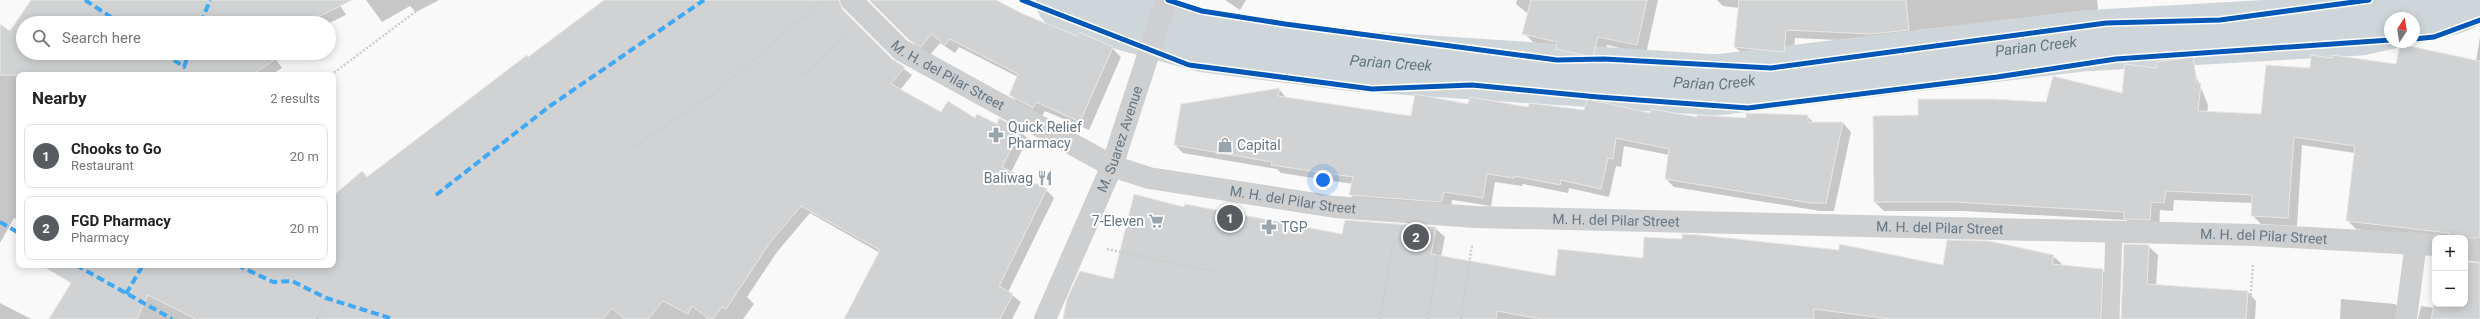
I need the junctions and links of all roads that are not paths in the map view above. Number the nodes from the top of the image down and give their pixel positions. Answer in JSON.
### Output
{"nodes":[{"id":1,"x":851,"y":0,"type":"edge"},
{"id":2,"x":1164,"y":3,"type":"edge"},
{"id":3,"x":1112,"y":166,"type":"junction"},
{"id":4,"x":2114,"y":233,"type":"junction"},
{"id":5,"x":2425,"y":244,"type":"edge"},
{"id":6,"x":2468,"y":249,"type":"edge"},
{"id":7,"x":2480,"y":251,"type":"edge"},
{"id":8,"x":1045,"y":319,"type":"edge"},
{"id":9,"x":2111,"y":319,"type":"edge"},
{"id":10,"x":2406,"y":319,"type":"edge"}],
"edges":[{"from":1,"to":3,"type":"street","name":"M. H. del Pilar Street"},
{"from":2,"to":3,"type":"street","name":"M. Suarez Avenue"},
{"from":3,"to":4,"type":"street","name":"M. H. del Pilar Street"},
{"from":3,"to":8,"type":"street","name":"M. Suarez Avenue"},
{"from":4,"to":5,"type":"street","name":"M. H. del Pilar Street"},
{"from":4,"to":9,"type":"lane"},
{"from":5,"to":10,"type":"street"},
{"from":6,"to":7,"type":"street"}]}
